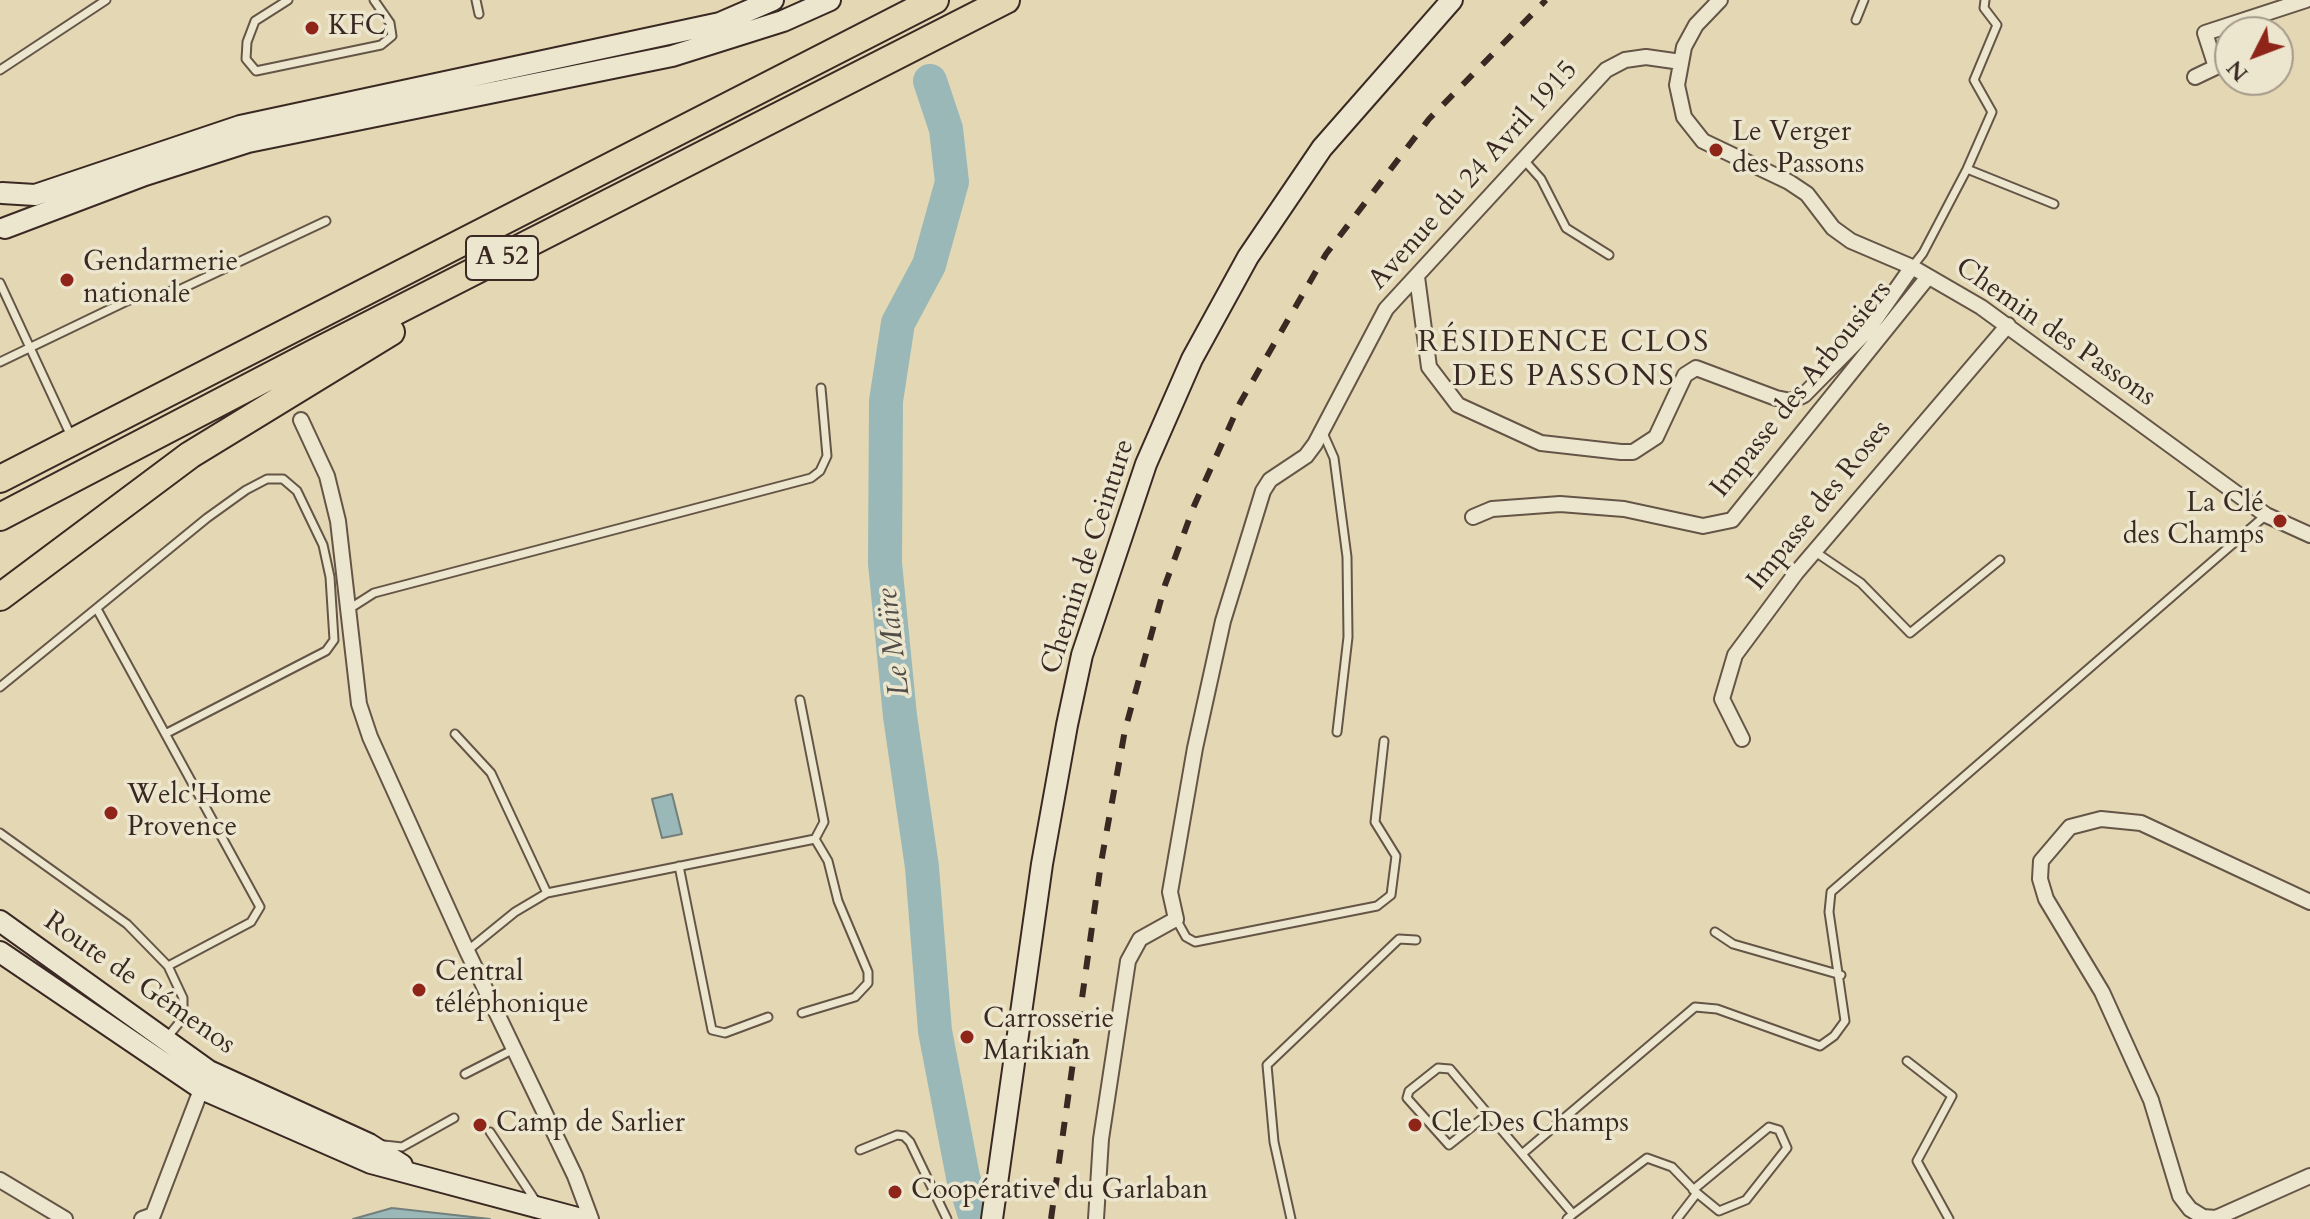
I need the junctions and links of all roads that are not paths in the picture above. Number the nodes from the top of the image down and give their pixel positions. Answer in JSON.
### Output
{"nodes":[{"id":1,"x":106,"y":0,"type":"edge"},
{"id":2,"x":288,"y":0,"type":"edge"},
{"id":3,"x":374,"y":0,"type":"edge"},
{"id":4,"x":476,"y":0,"type":"edge"},
{"id":5,"x":773,"y":0,"type":"edge"},
{"id":6,"x":830,"y":0,"type":"edge"},
{"id":7,"x":935,"y":0,"type":"edge"},
{"id":8,"x":1006,"y":0,"type":"edge"},
{"id":9,"x":1452,"y":0,"type":"edge"},
{"id":10,"x":1720,"y":0,"type":"edge"},
{"id":11,"x":1864,"y":0,"type":"edge"},
{"id":12,"x":1985,"y":0,"type":"edge"},
{"id":13,"x":2306,"y":0,"type":"edge"},
{"id":14,"x":479,"y":14,"type":"dead end"},
{"id":15,"x":1856,"y":20,"type":"dead end"},
{"id":16,"x":1681,"y":62,"type":"junction"},
{"id":17,"x":0,"y":70,"type":"edge"},
{"id":18,"x":2195,"y":77,"type":"dead end"},
{"id":19,"x":718,"y":149,"type":"junction"},
{"id":20,"x":1523,"y":159,"type":"junction"},
{"id":21,"x":1967,"y":169,"type":"junction"},
{"id":22,"x":1,"y":192,"type":"edge"},
{"id":23,"x":2054,"y":204,"type":"dead end"},
{"id":24,"x":326,"y":221,"type":"dead end"},
{"id":25,"x":3,"y":234,"type":"edge"},
{"id":26,"x":1609,"y":255,"type":"dead end"},
{"id":27,"x":1912,"y":267,"type":"junction"},
{"id":28,"x":1417,"y":277,"type":"junction"},
{"id":29,"x":1928,"y":277,"type":"junction"},
{"id":30,"x":0,"y":283,"type":"edge"},
{"id":31,"x":2008,"y":325,"type":"junction"},
{"id":32,"x":30,"y":347,"type":"junction"},
{"id":33,"x":0,"y":362,"type":"edge"},
{"id":34,"x":821,"y":388,"type":"dead end"},
{"id":35,"x":301,"y":420,"type":"dead end"},
{"id":36,"x":1322,"y":431,"type":"junction"},
{"id":37,"x":73,"y":442,"type":"junction"},
{"id":38,"x":0,"y":479,"type":"edge"},
{"id":39,"x":2266,"y":515,"type":"junction"},
{"id":40,"x":0,"y":517,"type":"edge"},
{"id":41,"x":1473,"y":517,"type":"dead end"},
{"id":42,"x":2310,"y":535,"type":"edge"},
{"id":43,"x":1814,"y":551,"type":"junction"},
{"id":44,"x":2000,"y":560,"type":"dead end"},
{"id":45,"x":0,"y":597,"type":"edge"},
{"id":46,"x":97,"y":609,"type":"junction"},
{"id":47,"x":349,"y":609,"type":"junction"},
{"id":48,"x":0,"y":687,"type":"edge"},
{"id":49,"x":800,"y":700,"type":"dead end"},
{"id":50,"x":1337,"y":732,"type":"dead end"},
{"id":51,"x":167,"y":733,"type":"junction"},
{"id":52,"x":455,"y":734,"type":"dead end"},
{"id":53,"x":1742,"y":739,"type":"dead end"},
{"id":54,"x":1384,"y":741,"type":"dead end"},
{"id":55,"x":0,"y":833,"type":"edge"},
{"id":56,"x":815,"y":839,"type":"junction"},
{"id":57,"x":679,"y":866,"type":"junction"},
{"id":58,"x":547,"y":893,"type":"junction"},
{"id":59,"x":2310,"y":902,"type":"edge"},
{"id":60,"x":1176,"y":919,"type":"junction"},
{"id":61,"x":0,"y":921,"type":"edge"},
{"id":62,"x":1715,"y":932,"type":"dead end"},
{"id":63,"x":1416,"y":940,"type":"dead end"},
{"id":64,"x":467,"y":951,"type":"junction"},
{"id":65,"x":0,"y":952,"type":"edge"},
{"id":66,"x":168,"y":966,"type":"junction"},
{"id":67,"x":1841,"y":975,"type":"junction"},
{"id":68,"x":802,"y":1013,"type":"dead end"},
{"id":69,"x":768,"y":1017,"type":"dead end"},
{"id":70,"x":164,"y":1042,"type":"junction"},
{"id":71,"x":514,"y":1049,"type":"junction"},
{"id":72,"x":1907,"y":1061,"type":"dead end"},
{"id":73,"x":465,"y":1074,"type":"dead end"},
{"id":74,"x":205,"y":1080,"type":"junction"},
{"id":75,"x":1488,"y":1114,"type":"junction"},
{"id":76,"x":454,"y":1118,"type":"dead end"},
{"id":77,"x":490,"y":1132,"type":"dead end"},
{"id":78,"x":369,"y":1144,"type":"junction"},
{"id":79,"x":860,"y":1150,"type":"dead end"},
{"id":80,"x":1522,"y":1154,"type":"junction"},
{"id":81,"x":419,"y":1176,"type":"junction"},
{"id":82,"x":2310,"y":1176,"type":"edge"},
{"id":83,"x":0,"y":1180,"type":"edge"},
{"id":84,"x":1695,"y":1191,"type":"junction"},
{"id":85,"x":541,"y":1208,"type":"junction"},
{"id":86,"x":1570,"y":1216,"type":"edge"},
{"id":87,"x":65,"y":1219,"type":"edge"},
{"id":88,"x":142,"y":1219,"type":"edge"},
{"id":89,"x":581,"y":1219,"type":"edge"},
{"id":90,"x":591,"y":1219,"type":"edge"},
{"id":91,"x":947,"y":1219,"type":"edge"},
{"id":92,"x":992,"y":1219,"type":"edge"},
{"id":93,"x":1096,"y":1219,"type":"edge"},
{"id":94,"x":1291,"y":1219,"type":"edge"},
{"id":95,"x":1677,"y":1219,"type":"edge"},
{"id":96,"x":1949,"y":1219,"type":"edge"}],
"edges":[{"from":1,"to":17,"type":"lane"},
{"from":2,"to":3,"type":"lane"},
{"from":4,"to":14,"type":"lane"},
{"from":5,"to":22,"type":"main road"},
{"from":6,"to":25,"type":"main road"},
{"from":7,"to":37,"type":"highway","number":"A 52"},
{"from":8,"to":19,"type":"highway","number":"A 52"},
{"from":9,"to":92,"type":"main road","name":"Chemin de Ceinture"},
{"from":10,"to":16,"type":"street","name":"Chemin des Passons"},
{"from":11,"to":15,"type":"lane"},
{"from":12,"to":21,"type":"lane"},
{"from":13,"to":18,"type":"street"},
{"from":16,"to":20,"type":"street","name":"Avenue du 24 Avril 1915"},
{"from":16,"to":27,"type":"street","name":"Chemin des Passons"},
{"from":19,"to":40,"type":"highway","number":"A 52"},
{"from":19,"to":45,"type":"highway"},
{"from":20,"to":26,"type":"lane"},
{"from":20,"to":28,"type":"street","name":"Avenue du 24 Avril 1915"},
{"from":21,"to":23,"type":"lane"},
{"from":21,"to":27,"type":"lane"},
{"from":22,"to":25,"type":"main road"},
{"from":24,"to":32,"type":"lane"},
{"from":27,"to":28,"type":"street"},
{"from":27,"to":29,"type":"street","name":"Chemin des Passons"},
{"from":28,"to":36,"type":"street","name":"Avenue du 24 Avril 1915"},
{"from":29,"to":31,"type":"street","name":"Chemin des Passons"},
{"from":29,"to":41,"type":"street","name":"Impasse des Arbousiers"},
{"from":30,"to":32,"type":"lane"},
{"from":31,"to":39,"type":"street","name":"Chemin des Passons"},
{"from":31,"to":43,"type":"street","name":"Impasse des Roses"},
{"from":32,"to":33,"type":"lane"},
{"from":32,"to":37,"type":"lane"},
{"from":34,"to":47,"type":"lane"},
{"from":35,"to":47,"type":"street"},
{"from":36,"to":50,"type":"lane"},
{"from":36,"to":60,"type":"street","name":"Avenue du 24 Avril 1915"},
{"from":37,"to":38,"type":"highway","number":"A 52"},
{"from":39,"to":42,"type":"street","name":"Chemin des Passons"},
{"from":39,"to":67,"type":"lane"},
{"from":43,"to":44,"type":"lane"},
{"from":43,"to":53,"type":"street","name":"Impasse des Roses"},
{"from":46,"to":48,"type":"lane"},
{"from":46,"to":51,"type":"lane"},
{"from":46,"to":51,"type":"lane"},
{"from":47,"to":64,"type":"street"},
{"from":49,"to":56,"type":"lane"},
{"from":51,"to":66,"type":"lane"},
{"from":52,"to":58,"type":"lane"},
{"from":54,"to":60,"type":"lane"},
{"from":55,"to":66,"type":"lane"},
{"from":56,"to":57,"type":"lane"},
{"from":56,"to":68,"type":"lane"},
{"from":57,"to":58,"type":"lane"},
{"from":57,"to":69,"type":"lane"},
{"from":58,"to":64,"type":"lane"},
{"from":59,"to":82,"type":"street"},
{"from":60,"to":93,"type":"street"},
{"from":61,"to":70,"type":"main road","name":"Route de Gémenos"},
{"from":62,"to":67,"type":"lane"},
{"from":63,"to":94,"type":"lane"},
{"from":64,"to":71,"type":"street"},
{"from":65,"to":74,"type":"main road","name":"Route de Gémenos"},
{"from":66,"to":70,"type":"lane"},
{"from":67,"to":80,"type":"lane"},
{"from":70,"to":74,"type":"main road","name":"Route de Gémenos"},
{"from":71,"to":73,"type":"lane"},
{"from":71,"to":90,"type":"street"},
{"from":72,"to":96,"type":"lane"},
{"from":74,"to":78,"type":"main road","name":"Route de Gémenos"},
{"from":74,"to":81,"type":"main road","name":"Route de Gémenos"},
{"from":74,"to":88,"type":"street"},
{"from":75,"to":75,"type":"lane"},
{"from":75,"to":80,"type":"lane"},
{"from":76,"to":78,"type":"lane"},
{"from":77,"to":85,"type":"lane"},
{"from":78,"to":81,"type":"main road","name":"Route de Gémenos"},
{"from":79,"to":91,"type":"lane"},
{"from":80,"to":86,"type":"lane"},
{"from":81,"to":85,"type":"main road","name":"Route de Gémenos"},
{"from":83,"to":87,"type":"street"},
{"from":84,"to":84,"type":"lane"},
{"from":84,"to":86,"type":"lane"},
{"from":84,"to":95,"type":"lane"},
{"from":85,"to":89,"type":"main road","name":"Route de Gémenos"}]}
